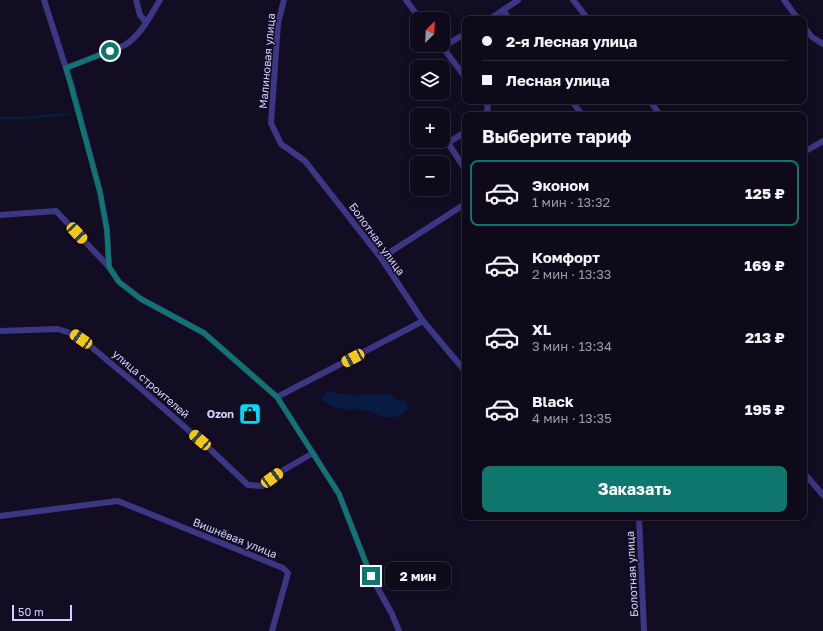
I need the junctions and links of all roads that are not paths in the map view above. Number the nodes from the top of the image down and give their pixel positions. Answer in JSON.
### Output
{"nodes":[{"id":1,"x":44,"y":0,"type":"edge"},
{"id":2,"x":136,"y":0,"type":"edge"},
{"id":3,"x":160,"y":0,"type":"edge"},
{"id":4,"x":284,"y":0,"type":"edge"},
{"id":5,"x":406,"y":0,"type":"edge"},
{"id":6,"x":518,"y":0,"type":"edge"},
{"id":7,"x":573,"y":0,"type":"edge"},
{"id":8,"x":784,"y":0,"type":"edge"},
{"id":9,"x":504,"y":11,"type":"junction"},
{"id":10,"x":415,"y":12,"type":"edge"},
{"id":11,"x":495,"y":16,"type":"edge"},
{"id":12,"x":508,"y":16,"type":"edge"},
{"id":13,"x":586,"y":16,"type":"edge"},
{"id":14,"x":796,"y":16,"type":"edge"},
{"id":15,"x":146,"y":22,"type":"junction"},
{"id":16,"x":807,"y":31,"type":"edge"},
{"id":17,"x":462,"y":36,"type":"edge"},
{"id":18,"x":450,"y":42,"type":"edge"},
{"id":19,"x":823,"y":44,"type":"edge"},
{"id":20,"x":446,"y":52,"type":"edge"},
{"id":21,"x":66,"y":68,"type":"junction"},
{"id":22,"x":462,"y":73,"type":"edge"},
{"id":23,"x":271,"y":123,"type":"joint"},
{"id":24,"x":462,"y":134,"type":"edge"},
{"id":25,"x":823,"y":141,"type":"edge"},
{"id":26,"x":807,"y":150,"type":"edge"},
{"id":27,"x":462,"y":164,"type":"edge"},
{"id":28,"x":462,"y":206,"type":"edge"},
{"id":29,"x":0,"y":215,"type":"edge"},
{"id":30,"x":381,"y":258,"type":"junction"},
{"id":31,"x":109,"y":267,"type":"junction"},
{"id":32,"x":423,"y":322,"type":"junction"},
{"id":33,"x":0,"y":331,"type":"edge"},
{"id":34,"x":462,"y":367,"type":"edge"},
{"id":35,"x":277,"y":397,"type":"junction"},
{"id":36,"x":313,"y":454,"type":"junction"},
{"id":37,"x":807,"y":476,"type":"edge"},
{"id":38,"x":823,"y":495,"type":"edge"},
{"id":39,"x":0,"y":516,"type":"edge"},
{"id":40,"x":639,"y":520,"type":"edge"},
{"id":41,"x":272,"y":631,"type":"edge"},
{"id":42,"x":399,"y":631,"type":"edge"},
{"id":43,"x":644,"y":631,"type":"edge"}],
"edges":[{"from":1,"to":21,"type":"street"},
{"from":2,"to":15,"type":"street"},
{"from":3,"to":15,"type":"street"},
{"from":4,"to":23,"type":"street","name":"Малиновая улица"},
{"from":5,"to":10,"type":"street"},
{"from":6,"to":9,"type":"street"},
{"from":7,"to":13,"type":"street"},
{"from":8,"to":14,"type":"street"},
{"from":9,"to":11,"type":"street"},
{"from":9,"to":12,"type":"street"},
{"from":15,"to":21,"type":"street"},
{"from":16,"to":19,"type":"street"},
{"from":17,"to":18,"type":"street"},
{"from":20,"to":22,"type":"street"},
{"from":21,"to":31,"type":"street"},
{"from":23,"to":30,"type":"street","name":"Болотная улица"},
{"from":24,"to":27,"type":"street"},
{"from":25,"to":26,"type":"street"},
{"from":28,"to":30,"type":"street"},
{"from":29,"to":31,"type":"street"},
{"from":30,"to":32,"type":"street","name":"Болотная улица"},
{"from":31,"to":35,"type":"street"},
{"from":32,"to":34,"type":"street","name":"Болотная улица"},
{"from":32,"to":35,"type":"street"},
{"from":33,"to":36,"type":"street","name":"улица строителей"},
{"from":35,"to":36,"type":"street"},
{"from":36,"to":42,"type":"street"},
{"from":37,"to":38,"type":"street"},
{"from":39,"to":41,"type":"street","name":"Вишнёвая улица"},
{"from":40,"to":43,"type":"street","name":"Болотная улица"}]}
